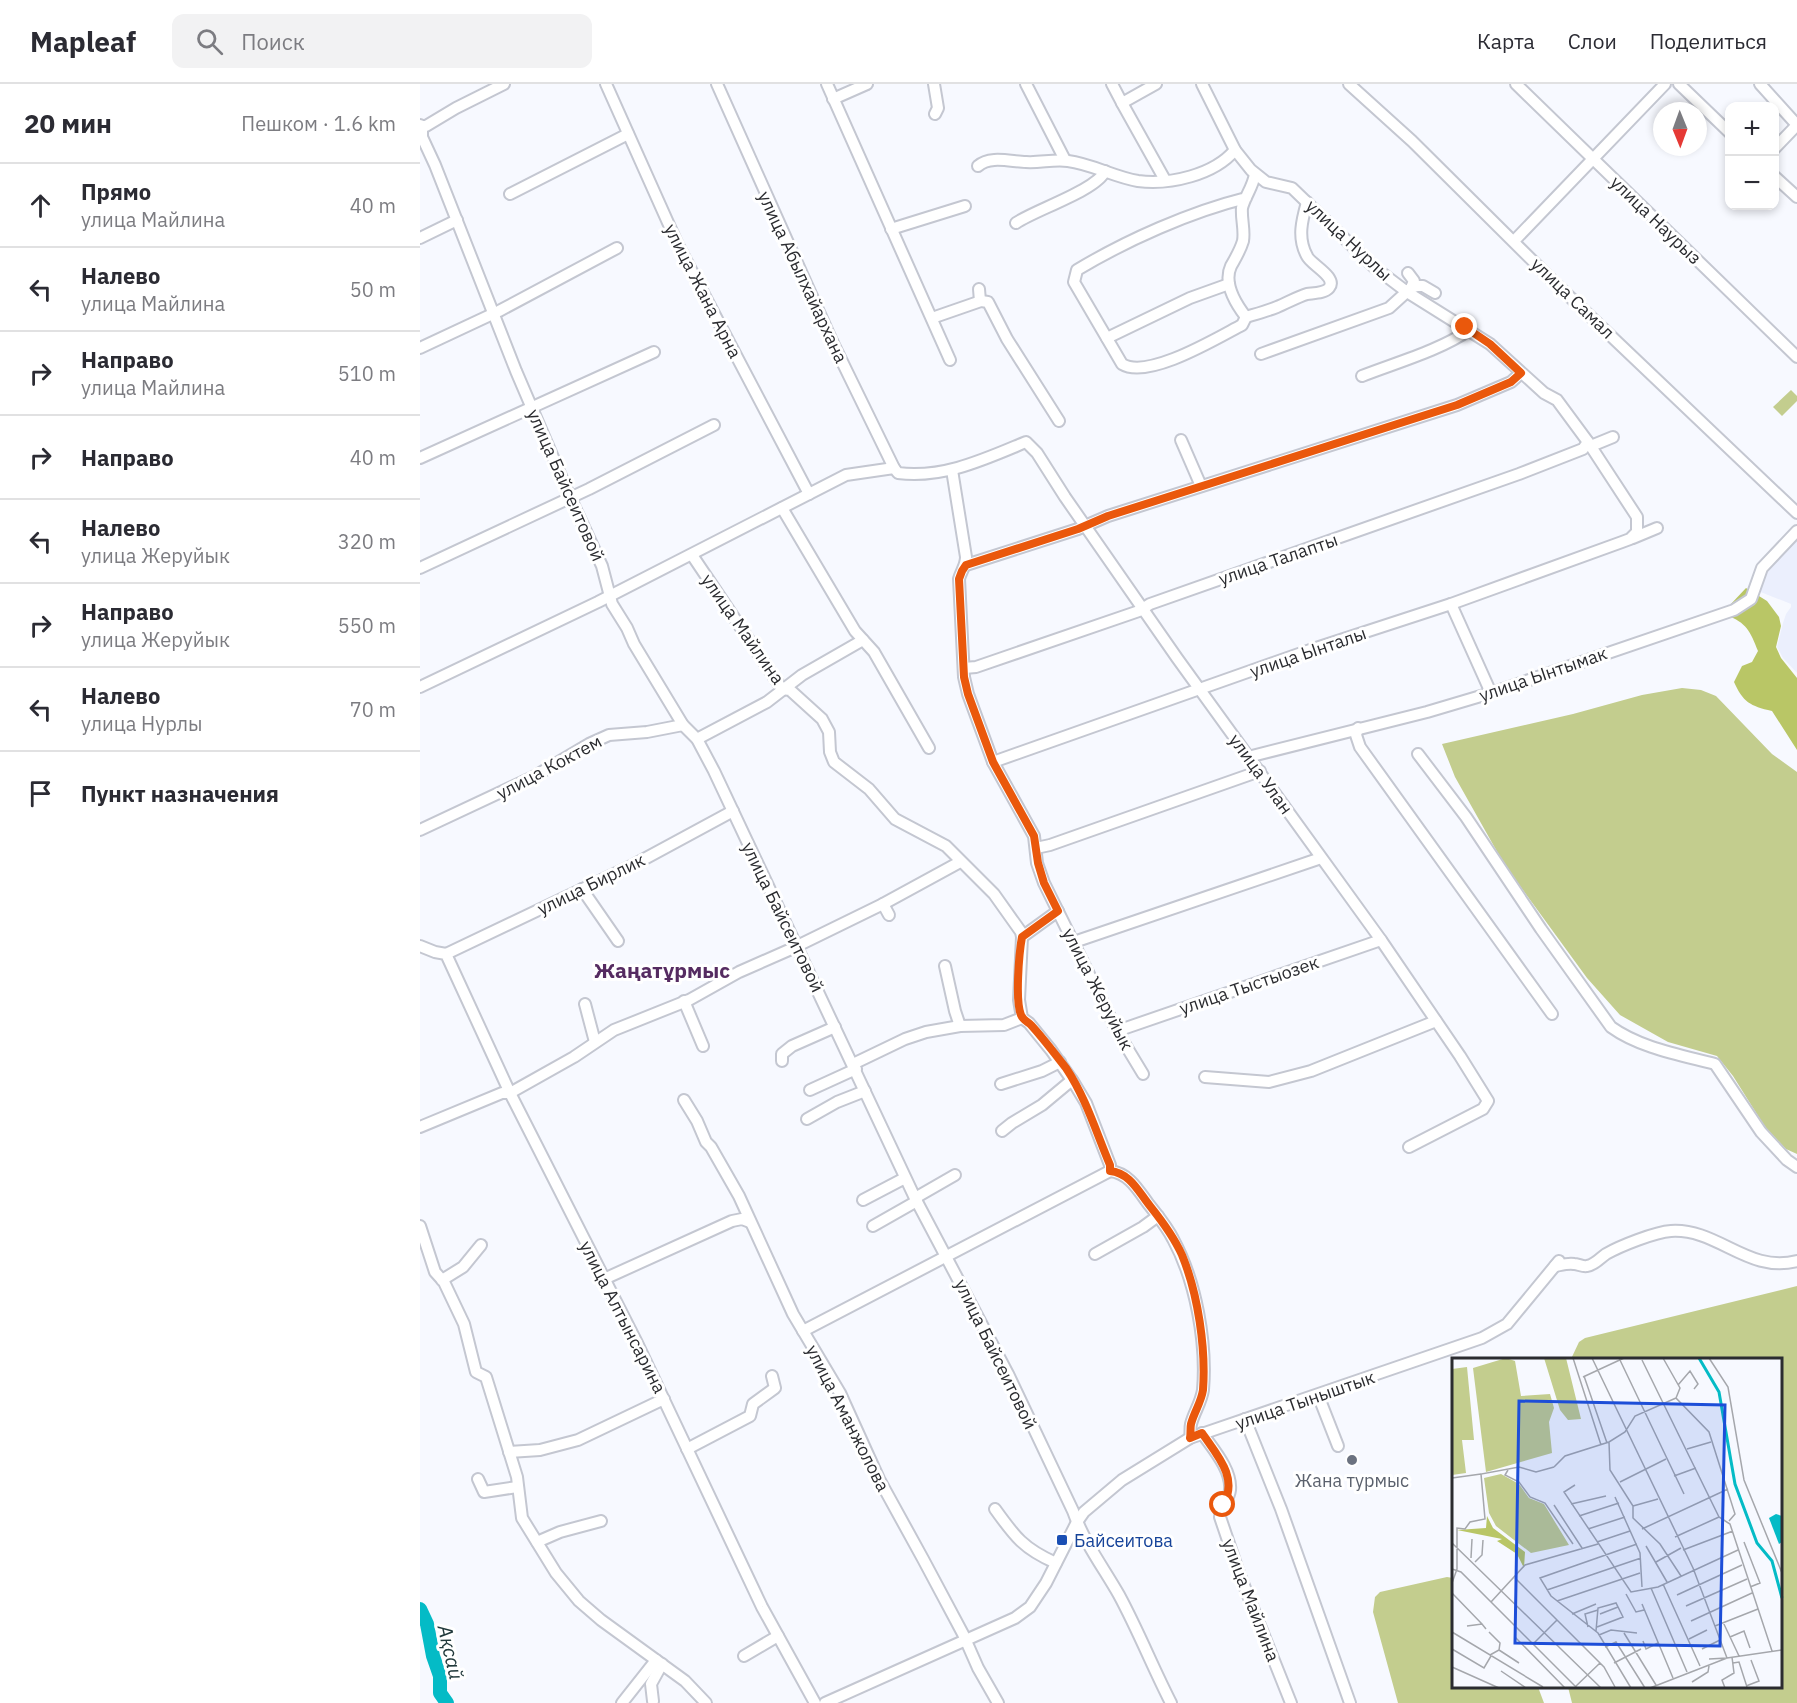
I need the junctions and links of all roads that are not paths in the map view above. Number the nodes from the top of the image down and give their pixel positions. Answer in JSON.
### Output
{"nodes":[{"id":1,"x":504,"y":84,"type":"edge"},
{"id":2,"x":606,"y":84,"type":"edge"},
{"id":3,"x":717,"y":84,"type":"edge"},
{"id":4,"x":827,"y":84,"type":"edge"},
{"id":5,"x":867,"y":84,"type":"edge"},
{"id":6,"x":934,"y":84,"type":"edge"},
{"id":7,"x":1026,"y":84,"type":"edge"},
{"id":8,"x":1112,"y":84,"type":"edge"},
{"id":9,"x":1156,"y":84,"type":"edge"},
{"id":10,"x":1202,"y":84,"type":"edge"},
{"id":11,"x":1349,"y":84,"type":"edge"},
{"id":12,"x":1515,"y":84,"type":"edge"},
{"id":13,"x":1665,"y":84,"type":"edge"},
{"id":14,"x":1679,"y":84,"type":"edge"},
{"id":15,"x":1760,"y":84,"type":"edge"},
{"id":16,"x":833,"y":99,"type":"junction"},
{"id":17,"x":1122,"y":103,"type":"junction"},
{"id":18,"x":935,"y":114,"type":"dead end"},
{"id":19,"x":1797,"y":125,"type":"edge"},
{"id":20,"x":421,"y":126,"type":"edge"},
{"id":21,"x":1725,"y":128,"type":"edge"},
{"id":22,"x":628,"y":134,"type":"junction"},
{"id":23,"x":1779,"y":144,"type":"edge"},
{"id":24,"x":1235,"y":150,"type":"junction"},
{"id":25,"x":1065,"y":160,"type":"junction"},
{"id":26,"x":1592,"y":160,"type":"junction"},
{"id":27,"x":978,"y":166,"type":"dead end"},
{"id":28,"x":1105,"y":171,"type":"junction"},
{"id":29,"x":1255,"y":174,"type":"junction"},
{"id":30,"x":1165,"y":180,"type":"junction"},
{"id":31,"x":1779,"y":181,"type":"edge"},
{"id":32,"x":510,"y":194,"type":"dead end"},
{"id":33,"x":1797,"y":197,"type":"edge"},
{"id":34,"x":1246,"y":198,"type":"junction"},
{"id":35,"x":1307,"y":202,"type":"junction"},
{"id":36,"x":965,"y":206,"type":"dead end"},
{"id":37,"x":457,"y":220,"type":"junction"},
{"id":38,"x":1016,"y":223,"type":"dead end"},
{"id":39,"x":891,"y":229,"type":"junction"},
{"id":40,"x":420,"y":238,"type":"edge"},
{"id":41,"x":1514,"y":241,"type":"junction"},
{"id":42,"x":617,"y":248,"type":"dead end"},
{"id":43,"x":1408,"y":273,"type":"dead end"},
{"id":44,"x":1229,"y":284,"type":"junction"},
{"id":45,"x":979,"y":288,"type":"dead end"},
{"id":46,"x":1409,"y":290,"type":"junction"},
{"id":47,"x":1435,"y":293,"type":"dead end"},
{"id":48,"x":980,"y":301,"type":"junction"},
{"id":49,"x":493,"y":314,"type":"junction"},
{"id":50,"x":1246,"y":317,"type":"junction"},
{"id":51,"x":932,"y":318,"type":"junction"},
{"id":52,"x":1469,"y":330,"type":"junction"},
{"id":53,"x":1107,"y":338,"type":"junction"},
{"id":54,"x":420,"y":348,"type":"edge"},
{"id":55,"x":654,"y":352,"type":"dead end"},
{"id":56,"x":1260,"y":354,"type":"dead end"},
{"id":57,"x":1797,"y":357,"type":"edge"},
{"id":58,"x":950,"y":360,"type":"dead end"},
{"id":59,"x":1521,"y":373,"type":"junction"},
{"id":60,"x":1362,"y":376,"type":"dead end"},
{"id":61,"x":531,"y":406,"type":"junction"},
{"id":62,"x":1059,"y":421,"type":"dead end"},
{"id":63,"x":714,"y":425,"type":"dead end"},
{"id":64,"x":1613,"y":437,"type":"dead end"},
{"id":65,"x":1180,"y":440,"type":"dead end"},
{"id":66,"x":1026,"y":442,"type":"joint"},
{"id":67,"x":1589,"y":444,"type":"junction"},
{"id":68,"x":420,"y":458,"type":"edge"},
{"id":69,"x":894,"y":468,"type":"junction"},
{"id":70,"x":952,"y":470,"type":"junction"},
{"id":71,"x":1201,"y":486,"type":"junction"},
{"id":72,"x":809,"y":494,"type":"junction"},
{"id":73,"x":570,"y":497,"type":"junction"},
{"id":74,"x":782,"y":508,"type":"junction"},
{"id":75,"x":1797,"y":513,"type":"edge"},
{"id":76,"x":1085,"y":525,"type":"junction"},
{"id":77,"x":1657,"y":528,"type":"dead end"},
{"id":78,"x":1797,"y":531,"type":"edge"},
{"id":79,"x":1626,"y":541,"type":"junction"},
{"id":80,"x":692,"y":555,"type":"junction"},
{"id":81,"x":966,"y":565,"type":"junction"},
{"id":82,"x":420,"y":568,"type":"edge"},
{"id":83,"x":609,"y":595,"type":"junction"},
{"id":84,"x":1451,"y":604,"type":"junction"},
{"id":85,"x":1143,"y":607,"type":"junction"},
{"id":86,"x":863,"y":640,"type":"junction"},
{"id":87,"x":964,"y":668,"type":"junction"},
{"id":88,"x":420,"y":687,"type":"edge"},
{"id":89,"x":782,"y":689,"type":"junction"},
{"id":90,"x":1201,"y":690,"type":"junction"},
{"id":91,"x":1491,"y":693,"type":"junction"},
{"id":92,"x":683,"y":725,"type":"junction"},
{"id":93,"x":1358,"y":728,"type":"junction"},
{"id":94,"x":698,"y":739,"type":"junction"},
{"id":95,"x":929,"y":748,"type":"dead end"},
{"id":96,"x":1418,"y":754,"type":"dead end"},
{"id":97,"x":1248,"y":757,"type":"junction"},
{"id":98,"x":993,"y":762,"type":"junction"},
{"id":99,"x":1260,"y":771,"type":"junction"},
{"id":100,"x":733,"y":811,"type":"junction"},
{"id":101,"x":420,"y":830,"type":"edge"},
{"id":102,"x":1036,"y":848,"type":"junction"},
{"id":103,"x":1321,"y":858,"type":"junction"},
{"id":104,"x":960,"y":862,"type":"junction"},
{"id":105,"x":582,"y":889,"type":"junction"},
{"id":106,"x":883,"y":904,"type":"junction"},
{"id":107,"x":1058,"y":911,"type":"junction"},
{"id":108,"x":888,"y":915,"type":"dead end"},
{"id":109,"x":1022,"y":937,"type":"junction"},
{"id":110,"x":1381,"y":940,"type":"junction"},
{"id":111,"x":618,"y":942,"type":"dead end"},
{"id":112,"x":1074,"y":942,"type":"junction"},
{"id":113,"x":797,"y":945,"type":"junction"},
{"id":114,"x":420,"y":946,"type":"edge"},
{"id":115,"x":446,"y":954,"type":"junction"},
{"id":116,"x":945,"y":966,"type":"dead end"},
{"id":117,"x":684,"y":1002,"type":"junction"},
{"id":118,"x":585,"y":1004,"type":"dead end"},
{"id":119,"x":1552,"y":1014,"type":"dead end"},
{"id":120,"x":1022,"y":1018,"type":"junction"},
{"id":121,"x":1436,"y":1021,"type":"junction"},
{"id":122,"x":960,"y":1026,"type":"junction"},
{"id":123,"x":835,"y":1027,"type":"junction"},
{"id":124,"x":1117,"y":1031,"type":"junction"},
{"id":125,"x":595,"y":1042,"type":"junction"},
{"id":126,"x":703,"y":1046,"type":"dead end"},
{"id":127,"x":782,"y":1061,"type":"dead end"},
{"id":128,"x":1060,"y":1062,"type":"junction"},
{"id":129,"x":854,"y":1067,"type":"junction"},
{"id":130,"x":1143,"y":1074,"type":"dead end"},
{"id":131,"x":1205,"y":1077,"type":"dead end"},
{"id":132,"x":1072,"y":1080,"type":"junction"},
{"id":133,"x":1001,"y":1084,"type":"dead end"},
{"id":134,"x":810,"y":1090,"type":"dead end"},
{"id":135,"x":865,"y":1091,"type":"junction"},
{"id":136,"x":510,"y":1093,"type":"junction"},
{"id":137,"x":684,"y":1100,"type":"dead end"},
{"id":138,"x":807,"y":1119,"type":"dead end"},
{"id":139,"x":420,"y":1127,"type":"edge"},
{"id":140,"x":1002,"y":1131,"type":"dead end"},
{"id":141,"x":1409,"y":1147,"type":"dead end"},
{"id":142,"x":1797,"y":1167,"type":"edge"},
{"id":143,"x":1110,"y":1171,"type":"junction"},
{"id":144,"x":955,"y":1174,"type":"dead end"},
{"id":145,"x":905,"y":1178,"type":"junction"},
{"id":146,"x":863,"y":1200,"type":"dead end"},
{"id":147,"x":916,"y":1200,"type":"junction"},
{"id":148,"x":1158,"y":1216,"type":"junction"},
{"id":149,"x":750,"y":1222,"type":"junction"},
{"id":150,"x":420,"y":1226,"type":"edge"},
{"id":151,"x":873,"y":1226,"type":"dead end"},
{"id":152,"x":481,"y":1245,"type":"dead end"},
{"id":153,"x":1095,"y":1254,"type":"dead end"},
{"id":154,"x":947,"y":1257,"type":"junction"},
{"id":155,"x":1797,"y":1261,"type":"edge"},
{"id":156,"x":604,"y":1279,"type":"junction"},
{"id":157,"x":442,"y":1280,"type":"junction"},
{"id":158,"x":802,"y":1331,"type":"junction"},
{"id":159,"x":772,"y":1376,"type":"dead end"},
{"id":160,"x":1318,"y":1395,"type":"junction"},
{"id":161,"x":664,"y":1399,"type":"junction"},
{"id":162,"x":1245,"y":1419,"type":"junction"},
{"id":163,"x":1202,"y":1433,"type":"junction"},
{"id":164,"x":1190,"y":1438,"type":"junction"},
{"id":165,"x":1338,"y":1446,"type":"dead end"},
{"id":166,"x":687,"y":1449,"type":"junction"},
{"id":167,"x":509,"y":1452,"type":"junction"},
{"id":168,"x":478,"y":1479,"type":"dead end"},
{"id":169,"x":517,"y":1486,"type":"junction"},
{"id":170,"x":995,"y":1509,"type":"dead end"},
{"id":171,"x":601,"y":1521,"type":"dead end"},
{"id":172,"x":1077,"y":1522,"type":"junction"},
{"id":173,"x":537,"y":1542,"type":"junction"},
{"id":174,"x":1056,"y":1563,"type":"junction"},
{"id":175,"x":778,"y":1636,"type":"junction"},
{"id":176,"x":965,"y":1641,"type":"junction"},
{"id":177,"x":744,"y":1656,"type":"dead end"},
{"id":178,"x":659,"y":1662,"type":"junction"},
{"id":179,"x":653,"y":1701,"type":"dead end"},
{"id":180,"x":622,"y":1703,"type":"edge"},
{"id":181,"x":706,"y":1703,"type":"edge"},
{"id":182,"x":815,"y":1703,"type":"edge"},
{"id":183,"x":825,"y":1703,"type":"edge"},
{"id":184,"x":998,"y":1703,"type":"edge"},
{"id":185,"x":1171,"y":1703,"type":"edge"},
{"id":186,"x":1291,"y":1703,"type":"edge"},
{"id":187,"x":1350,"y":1703,"type":"edge"}],
"edges":[{"from":1,"to":20,"type":"street"},
{"from":2,"to":22,"type":"street","name":"улица Жана Арна"},
{"from":3,"to":69,"type":"street","name":"улица Абылхайархана"},
{"from":4,"to":16,"type":"street"},
{"from":5,"to":16,"type":"street"},
{"from":6,"to":18,"type":"street"},
{"from":7,"to":25,"type":"street"},
{"from":8,"to":17,"type":"street"},
{"from":9,"to":17,"type":"street"},
{"from":10,"to":24,"type":"street","name":"улица Нурлы"},
{"from":11,"to":41,"type":"street","name":"улица Самал"},
{"from":12,"to":26,"type":"street","name":"улица Наурыз"},
{"from":13,"to":26,"type":"street"},
{"from":14,"to":21,"type":"street"},
{"from":15,"to":19,"type":"street"},
{"from":16,"to":39,"type":"street"},
{"from":17,"to":30,"type":"street"},
{"from":19,"to":23,"type":"street"},
{"from":20,"to":37,"type":"street","name":"улица Байсеитовой"},
{"from":22,"to":32,"type":"street"},
{"from":22,"to":72,"type":"street","name":"улица Жана Арна"},
{"from":24,"to":29,"type":"street","name":"улица Нурлы"},
{"from":24,"to":30,"type":"street"},
{"from":25,"to":27,"type":"street"},
{"from":25,"to":28,"type":"street"},
{"from":26,"to":41,"type":"street"},
{"from":26,"to":57,"type":"street","name":"улица Наурыз"},
{"from":28,"to":30,"type":"street"},
{"from":28,"to":38,"type":"street"},
{"from":29,"to":34,"type":"street"},
{"from":29,"to":35,"type":"street","name":"улица Нурлы"},
{"from":31,"to":33,"type":"street"},
{"from":34,"to":44,"type":"street"},
{"from":34,"to":53,"type":"street"},
{"from":35,"to":46,"type":"street","name":"улица Нурлы"},
{"from":35,"to":50,"type":"street"},
{"from":36,"to":39,"type":"street"},
{"from":37,"to":40,"type":"street"},
{"from":37,"to":49,"type":"street","name":"улица Байсеитовой"},
{"from":39,"to":51,"type":"street"},
{"from":41,"to":75,"type":"street","name":"улица Самал"},
{"from":42,"to":49,"type":"street"},
{"from":43,"to":46,"type":"street"},
{"from":44,"to":50,"type":"street"},
{"from":44,"to":53,"type":"street"},
{"from":45,"to":48,"type":"street"},
{"from":46,"to":47,"type":"street"},
{"from":46,"to":52,"type":"street","name":"улица Нурлы"},
{"from":46,"to":56,"type":"street"},
{"from":48,"to":51,"type":"street"},
{"from":48,"to":62,"type":"street"},
{"from":49,"to":54,"type":"street"},
{"from":49,"to":61,"type":"street","name":"улица Байсеитовой"},
{"from":50,"to":53,"type":"street"},
{"from":51,"to":58,"type":"street"},
{"from":52,"to":59,"type":"street","name":"улица Нурлы"},
{"from":52,"to":60,"type":"street"},
{"from":55,"to":61,"type":"street"},
{"from":59,"to":67,"type":"street","name":"улица Нурлы"},
{"from":59,"to":71,"type":"street"},
{"from":61,"to":68,"type":"street"},
{"from":61,"to":73,"type":"street","name":"улица Байсеитовой"},
{"from":63,"to":73,"type":"street"},
{"from":64,"to":67,"type":"street","name":"улица Талапты"},
{"from":65,"to":71,"type":"street"},
{"from":66,"to":70,"type":"street","name":"улица Майлина"},
{"from":66,"to":76,"type":"street","name":"улица Улан"},
{"from":67,"to":79,"type":"street","name":"улица Нурлы"},
{"from":67,"to":85,"type":"street","name":"улица Талапты"},
{"from":69,"to":70,"type":"street","name":"улица Майлина"},
{"from":69,"to":72,"type":"street","name":"улица Майлина"},
{"from":70,"to":81,"type":"street","name":"улица Жеруйык"},
{"from":71,"to":76,"type":"street"},
{"from":72,"to":74,"type":"street","name":"улица Майлина"},
{"from":73,"to":82,"type":"street"},
{"from":73,"to":83,"type":"street","name":"улица Байсеитовой"},
{"from":74,"to":80,"type":"street","name":"улица Майлина"},
{"from":74,"to":86,"type":"street"},
{"from":76,"to":81,"type":"street"},
{"from":76,"to":85,"type":"street","name":"улица Улан"},
{"from":77,"to":79,"type":"street","name":"улица Ынталы"},
{"from":78,"to":91,"type":"street","name":"улица Ынтымак"},
{"from":79,"to":84,"type":"street","name":"улица Ынталы"},
{"from":80,"to":83,"type":"street","name":"улица Майлина"},
{"from":80,"to":89,"type":"street","name":"улица Майлина"},
{"from":81,"to":87,"type":"street","name":"улица Жеруйык"},
{"from":83,"to":88,"type":"street","name":"улица Майлина"},
{"from":83,"to":92,"type":"street","name":"улица Байсеитовой"},
{"from":84,"to":90,"type":"street","name":"улица Ынталы"},
{"from":84,"to":91,"type":"street"},
{"from":85,"to":87,"type":"street","name":"улица Талапты"},
{"from":85,"to":90,"type":"street","name":"улица Улан"},
{"from":86,"to":89,"type":"street"},
{"from":86,"to":95,"type":"street"},
{"from":87,"to":98,"type":"street","name":"улица Жеруйык"},
{"from":89,"to":94,"type":"street"},
{"from":89,"to":104,"type":"street","name":"улица Майлина"},
{"from":90,"to":97,"type":"street","name":"улица Улан"},
{"from":90,"to":98,"type":"street","name":"улица Ынталы"},
{"from":91,"to":93,"type":"street","name":"улица Ынтымак"},
{"from":92,"to":94,"type":"street","name":"улица Байсеитовой"},
{"from":92,"to":101,"type":"street","name":"улица Коктем"},
{"from":93,"to":97,"type":"street","name":"улица Ынтымак"},
{"from":93,"to":119,"type":"street"},
{"from":94,"to":100,"type":"street","name":"улица Байсеитовой"},
{"from":96,"to":142,"type":"street"},
{"from":97,"to":99,"type":"street","name":"улица Улан"},
{"from":98,"to":102,"type":"street","name":"улица Жеруйык"},
{"from":99,"to":102,"type":"street"},
{"from":99,"to":103,"type":"street","name":"улица Улан"},
{"from":100,"to":105,"type":"street","name":"улица Бирлик"},
{"from":100,"to":113,"type":"street","name":"улица Байсеитовой"},
{"from":102,"to":107,"type":"street","name":"улица Жеруйык"},
{"from":103,"to":110,"type":"street","name":"улица Улан"},
{"from":103,"to":112,"type":"street"},
{"from":104,"to":106,"type":"street"},
{"from":104,"to":109,"type":"street","name":"улица Майлина"},
{"from":105,"to":111,"type":"street"},
{"from":105,"to":115,"type":"street","name":"улица Бирлик"},
{"from":106,"to":108,"type":"street"},
{"from":106,"to":113,"type":"street"},
{"from":107,"to":109,"type":"street"},
{"from":107,"to":112,"type":"street","name":"улица Жеруйык"},
{"from":109,"to":120,"type":"street"},
{"from":110,"to":121,"type":"street","name":"улица Улан"},
{"from":110,"to":124,"type":"street","name":"улица Тыстыозек"},
{"from":112,"to":124,"type":"street","name":"улица Жеруйык"},
{"from":113,"to":117,"type":"street"},
{"from":113,"to":123,"type":"street","name":"улица Байсеитовой"},
{"from":114,"to":115,"type":"street"},
{"from":115,"to":136,"type":"street","name":"улица Алтынсарина"},
{"from":116,"to":122,"type":"street"},
{"from":117,"to":125,"type":"street"},
{"from":117,"to":126,"type":"street"},
{"from":118,"to":125,"type":"street"},
{"from":120,"to":122,"type":"street"},
{"from":120,"to":128,"type":"street"},
{"from":121,"to":131,"type":"street"},
{"from":121,"to":141,"type":"street","name":"улица Улан"},
{"from":122,"to":129,"type":"street"},
{"from":123,"to":127,"type":"street"},
{"from":123,"to":129,"type":"street","name":"улица Байсеитовой"},
{"from":124,"to":130,"type":"street","name":"улица Жеруйык"},
{"from":125,"to":136,"type":"street"},
{"from":128,"to":132,"type":"street"},
{"from":128,"to":133,"type":"street"},
{"from":129,"to":134,"type":"street"},
{"from":129,"to":135,"type":"street","name":"улица Байсеитовой"},
{"from":132,"to":140,"type":"street"},
{"from":132,"to":143,"type":"street"},
{"from":135,"to":138,"type":"street"},
{"from":135,"to":145,"type":"street","name":"улица Байсеитовой"},
{"from":136,"to":139,"type":"street"},
{"from":136,"to":156,"type":"street","name":"улица Алтынсарина"},
{"from":137,"to":149,"type":"street","name":"улица Аманжолова"},
{"from":143,"to":148,"type":"street"},
{"from":143,"to":154,"type":"street"},
{"from":144,"to":147,"type":"street"},
{"from":145,"to":146,"type":"street"},
{"from":145,"to":147,"type":"street","name":"улица Байсеитовой"},
{"from":147,"to":151,"type":"street"},
{"from":147,"to":154,"type":"street","name":"улица Байсеитовой"},
{"from":148,"to":153,"type":"street"},
{"from":148,"to":164,"type":"street"},
{"from":149,"to":156,"type":"street"},
{"from":149,"to":158,"type":"street","name":"улица Аманжолова"},
{"from":150,"to":157,"type":"street"},
{"from":152,"to":157,"type":"street"},
{"from":154,"to":158,"type":"street"},
{"from":154,"to":172,"type":"street","name":"улица Байсеитовой"},
{"from":155,"to":160,"type":"street","name":"улица Тыныштык"},
{"from":156,"to":161,"type":"street","name":"улица Алтынсарина"},
{"from":157,"to":167,"type":"street"},
{"from":158,"to":176,"type":"street","name":"улица Аманжолова"},
{"from":159,"to":166,"type":"street"},
{"from":160,"to":162,"type":"street","name":"улица Тыныштык"},
{"from":160,"to":165,"type":"street"},
{"from":161,"to":166,"type":"street","name":"улица Алтынсарина"},
{"from":161,"to":167,"type":"street"},
{"from":162,"to":163,"type":"street","name":"улица Тыныштык"},
{"from":162,"to":187,"type":"street"},
{"from":163,"to":164,"type":"street","name":"улица Тыныштык"},
{"from":163,"to":186,"type":"street","name":"улица Майлина"},
{"from":164,"to":172,"type":"street","name":"улица Тыныштык"},
{"from":166,"to":175,"type":"street","name":"улица Алтынсарина"},
{"from":167,"to":169,"type":"street"},
{"from":168,"to":169,"type":"street"},
{"from":169,"to":173,"type":"street"},
{"from":170,"to":174,"type":"street"},
{"from":171,"to":173,"type":"street"},
{"from":172,"to":174,"type":"street","name":"улица Тыныштык"},
{"from":172,"to":185,"type":"street","name":"улица Байсеитовой"},
{"from":173,"to":178,"type":"street"},
{"from":174,"to":176,"type":"street","name":"улица Тыныштык"},
{"from":175,"to":177,"type":"street"},
{"from":175,"to":182,"type":"street","name":"улица Алтынсарина"},
{"from":176,"to":183,"type":"street","name":"улица Тыныштык"},
{"from":176,"to":184,"type":"street","name":"улица Аманжолова"},
{"from":178,"to":179,"type":"street"},
{"from":178,"to":180,"type":"street"},
{"from":178,"to":181,"type":"street"}]}
